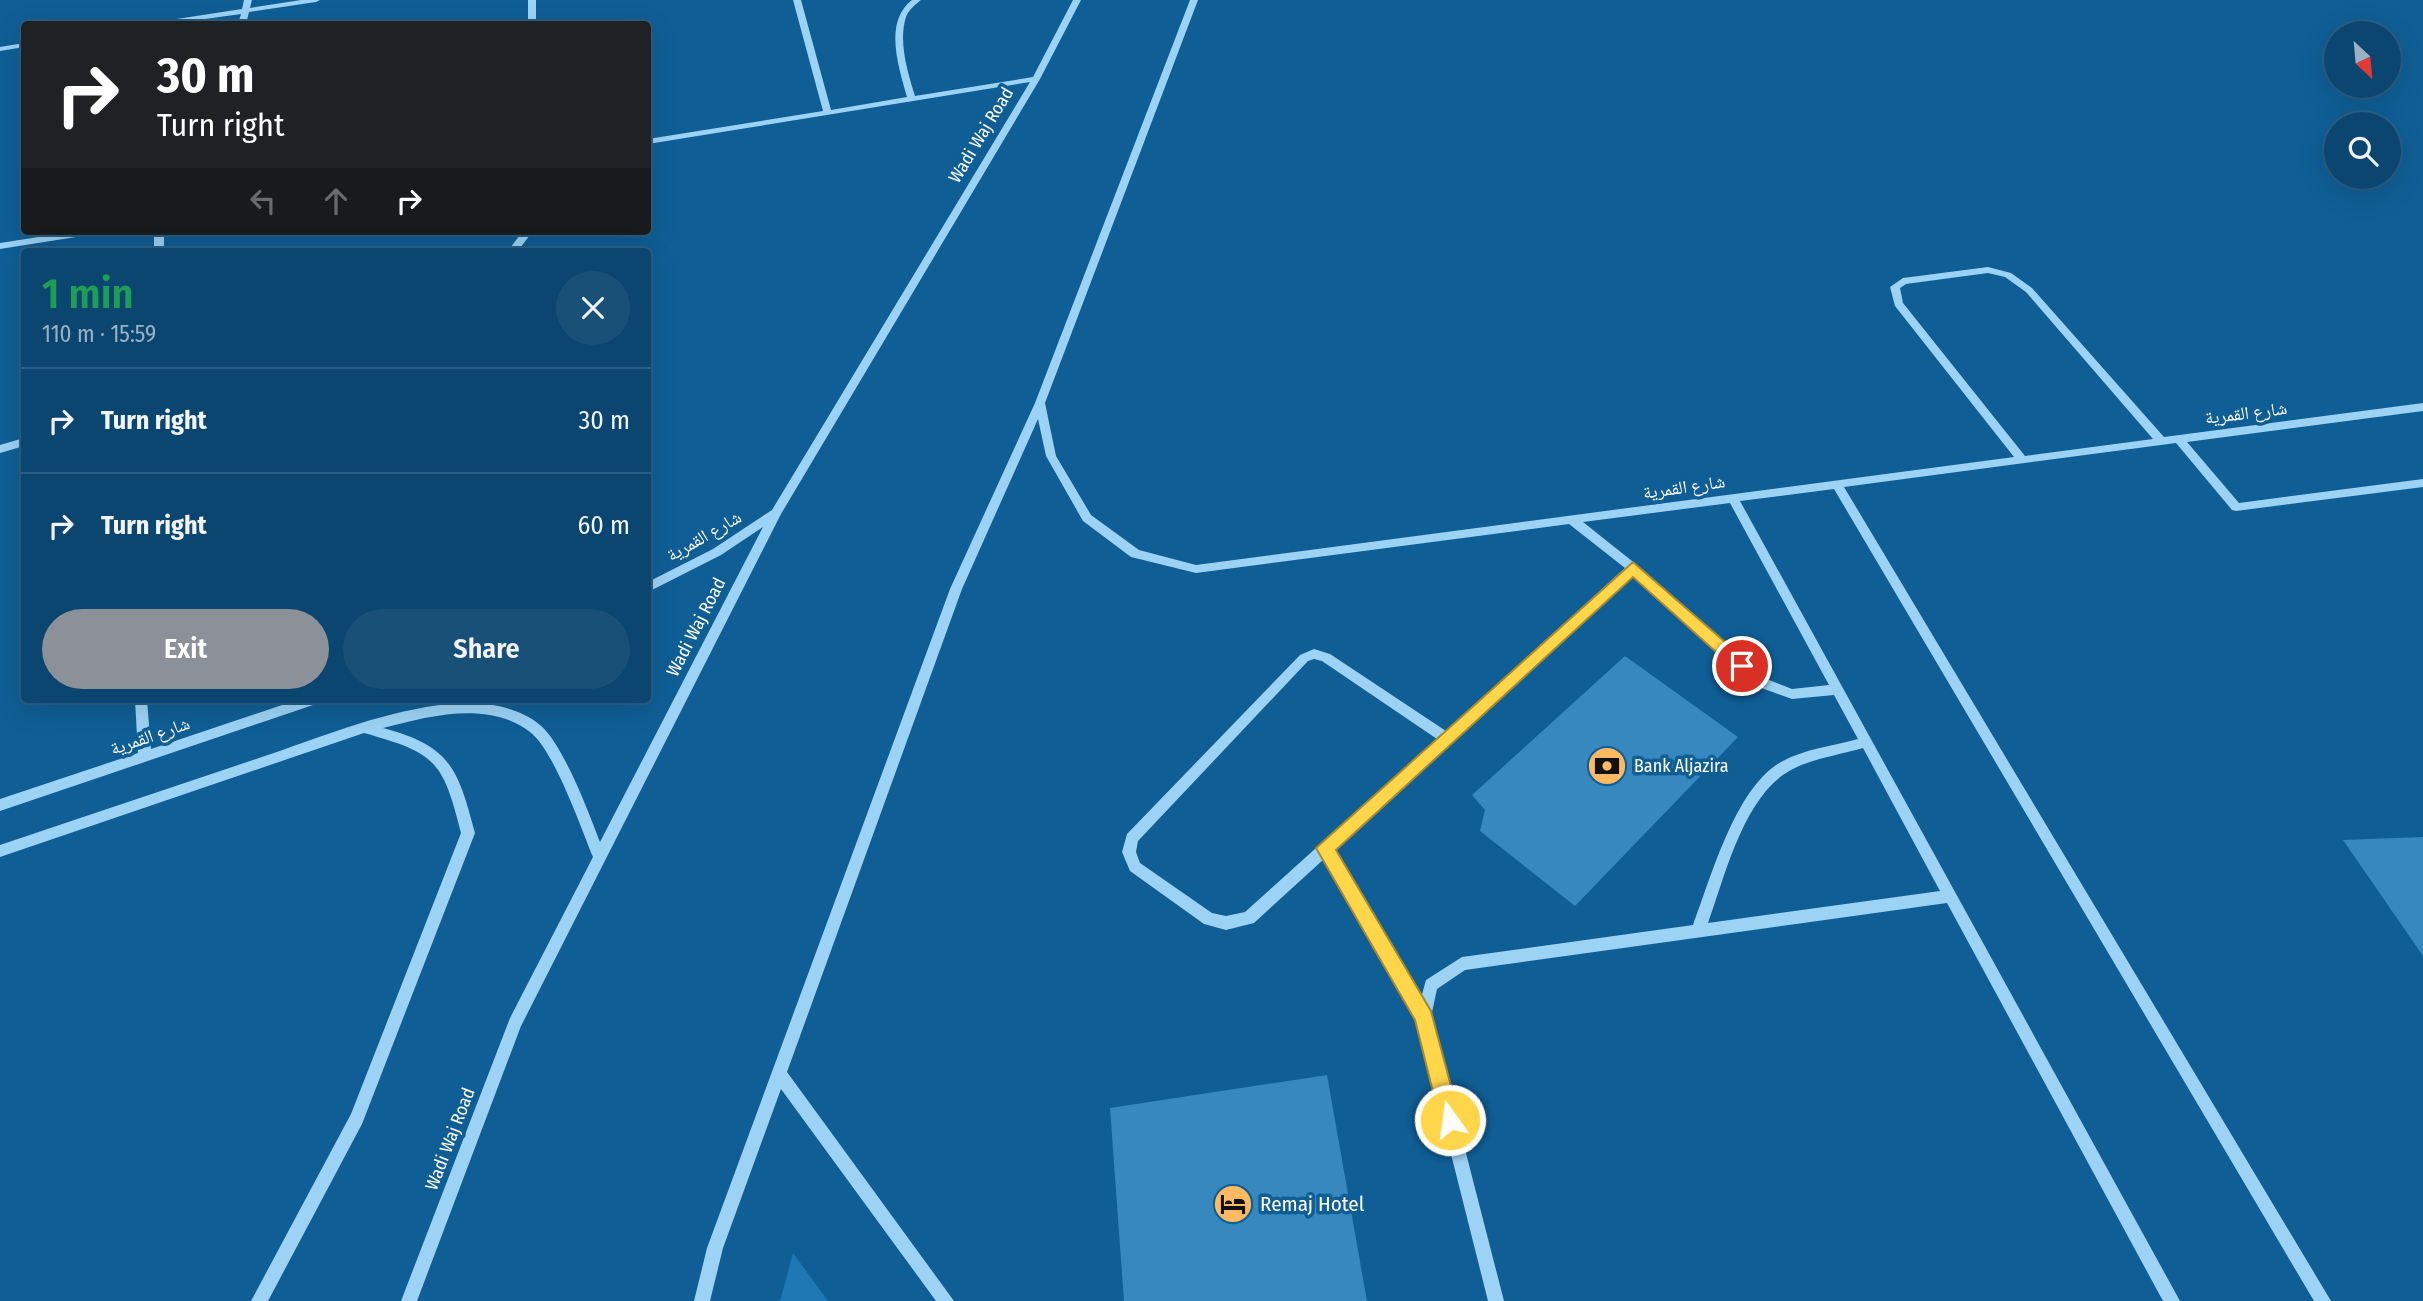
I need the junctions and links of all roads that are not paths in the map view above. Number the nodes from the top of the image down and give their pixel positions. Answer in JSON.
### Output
{"nodes":[{"id":1,"x":248,"y":0,"type":"edge"},
{"id":2,"x":316,"y":0,"type":"edge"},
{"id":3,"x":532,"y":0,"type":"edge"},
{"id":4,"x":797,"y":0,"type":"edge"},
{"id":5,"x":917,"y":0,"type":"edge"},
{"id":6,"x":1077,"y":0,"type":"edge"},
{"id":7,"x":1194,"y":0,"type":"edge"},
{"id":8,"x":245,"y":11,"type":"junction"},
{"id":9,"x":177,"y":21,"type":"edge"},
{"id":10,"x":243,"y":21,"type":"edge"},
{"id":11,"x":531,"y":21,"type":"edge"},
{"id":12,"x":21,"y":46,"type":"edge"},
{"id":13,"x":0,"y":49,"type":"edge"},
{"id":14,"x":1037,"y":79,"type":"junction"},
{"id":15,"x":912,"y":99,"type":"junction"},
{"id":16,"x":828,"y":113,"type":"junction"},
{"id":17,"x":651,"y":142,"type":"edge"},
{"id":18,"x":70,"y":235,"type":"edge"},
{"id":19,"x":0,"y":246,"type":"edge"},
{"id":20,"x":1041,"y":403,"type":"junction"},
{"id":21,"x":2423,"y":407,"type":"edge"},
{"id":22,"x":2178,"y":439,"type":"junction"},
{"id":23,"x":2162,"y":442,"type":"junction"},
{"id":24,"x":21,"y":443,"type":"edge"},
{"id":25,"x":0,"y":449,"type":"edge"},
{"id":26,"x":2022,"y":460,"type":"junction"},
{"id":27,"x":2423,"y":482,"type":"edge"},
{"id":28,"x":1837,"y":485,"type":"junction"},
{"id":29,"x":1733,"y":498,"type":"junction"},
{"id":30,"x":776,"y":513,"type":"junction"},
{"id":31,"x":1572,"y":520,"type":"junction"},
{"id":32,"x":1633,"y":568,"type":"junction"},
{"id":33,"x":651,"y":585,"type":"edge"},
{"id":34,"x":1838,"y":689,"type":"junction"},
{"id":35,"x":141,"y":703,"type":"edge"},
{"id":36,"x":303,"y":703,"type":"edge"},
{"id":37,"x":364,"y":728,"type":"junction"},
{"id":38,"x":1446,"y":738,"type":"junction"},
{"id":39,"x":1867,"y":742,"type":"junction"},
{"id":40,"x":145,"y":756,"type":"junction"},
{"id":41,"x":0,"y":805,"type":"edge"},
{"id":42,"x":1325,"y":848,"type":"junction"},
{"id":43,"x":0,"y":851,"type":"edge"},
{"id":44,"x":600,"y":858,"type":"junction"},
{"id":45,"x":1950,"y":895,"type":"junction"},
{"id":46,"x":1698,"y":930,"type":"junction"},
{"id":47,"x":1424,"y":1017,"type":"junction"},
{"id":48,"x":780,"y":1075,"type":"junction"},
{"id":49,"x":259,"y":1301,"type":"edge"},
{"id":50,"x":409,"y":1301,"type":"edge"},
{"id":51,"x":702,"y":1301,"type":"edge"},
{"id":52,"x":946,"y":1301,"type":"edge"},
{"id":53,"x":1496,"y":1301,"type":"edge"},
{"id":54,"x":2172,"y":1301,"type":"edge"},
{"id":55,"x":2323,"y":1301,"type":"edge"}],
"edges":[{"from":1,"to":8,"type":"street"},
{"from":2,"to":8,"type":"street"},
{"from":3,"to":11,"type":"street"},
{"from":4,"to":16,"type":"street"},
{"from":5,"to":15,"type":"street"},
{"from":6,"to":14,"type":"street","name":"Wadi Waj Road"},
{"from":7,"to":20,"type":"street"},
{"from":8,"to":9,"type":"street"},
{"from":8,"to":10,"type":"street"},
{"from":12,"to":13,"type":"street"},
{"from":14,"to":15,"type":"street"},
{"from":14,"to":30,"type":"street","name":"Wadi Waj Road"},
{"from":15,"to":16,"type":"street"},
{"from":16,"to":17,"type":"street"},
{"from":18,"to":19,"type":"street"},
{"from":20,"to":31,"type":"street","name":"شارع القمرية"},
{"from":20,"to":48,"type":"street"},
{"from":21,"to":22,"type":"street","name":"شارع القمرية"},
{"from":22,"to":23,"type":"street","name":"شارع القمرية"},
{"from":22,"to":27,"type":"street"},
{"from":23,"to":26,"type":"street","name":"شارع القمرية"},
{"from":23,"to":26,"type":"street"},
{"from":24,"to":25,"type":"street"},
{"from":26,"to":28,"type":"street","name":"شارع القمرية"},
{"from":28,"to":29,"type":"street","name":"شارع القمرية"},
{"from":28,"to":55,"type":"street"},
{"from":29,"to":31,"type":"street","name":"شارع القمرية"},
{"from":29,"to":34,"type":"street"},
{"from":30,"to":33,"type":"street","name":"شارع القمرية"},
{"from":30,"to":44,"type":"street","name":"Wadi Waj Road"},
{"from":31,"to":32,"type":"street"},
{"from":32,"to":34,"type":"street"},
{"from":32,"to":38,"type":"street"},
{"from":34,"to":39,"type":"street"},
{"from":35,"to":40,"type":"street"},
{"from":36,"to":40,"type":"street","name":"شارع القمرية"},
{"from":37,"to":43,"type":"street"},
{"from":37,"to":44,"type":"street"},
{"from":37,"to":49,"type":"street"},
{"from":38,"to":42,"type":"street"},
{"from":38,"to":42,"type":"street"},
{"from":39,"to":45,"type":"street"},
{"from":39,"to":46,"type":"street"},
{"from":40,"to":41,"type":"street","name":"شارع القمرية"},
{"from":42,"to":47,"type":"street"},
{"from":44,"to":50,"type":"street","name":"Wadi Waj Road"},
{"from":45,"to":46,"type":"street"},
{"from":45,"to":54,"type":"street"},
{"from":46,"to":47,"type":"street"},
{"from":47,"to":53,"type":"street"},
{"from":48,"to":51,"type":"street"},
{"from":48,"to":52,"type":"street"}]}
